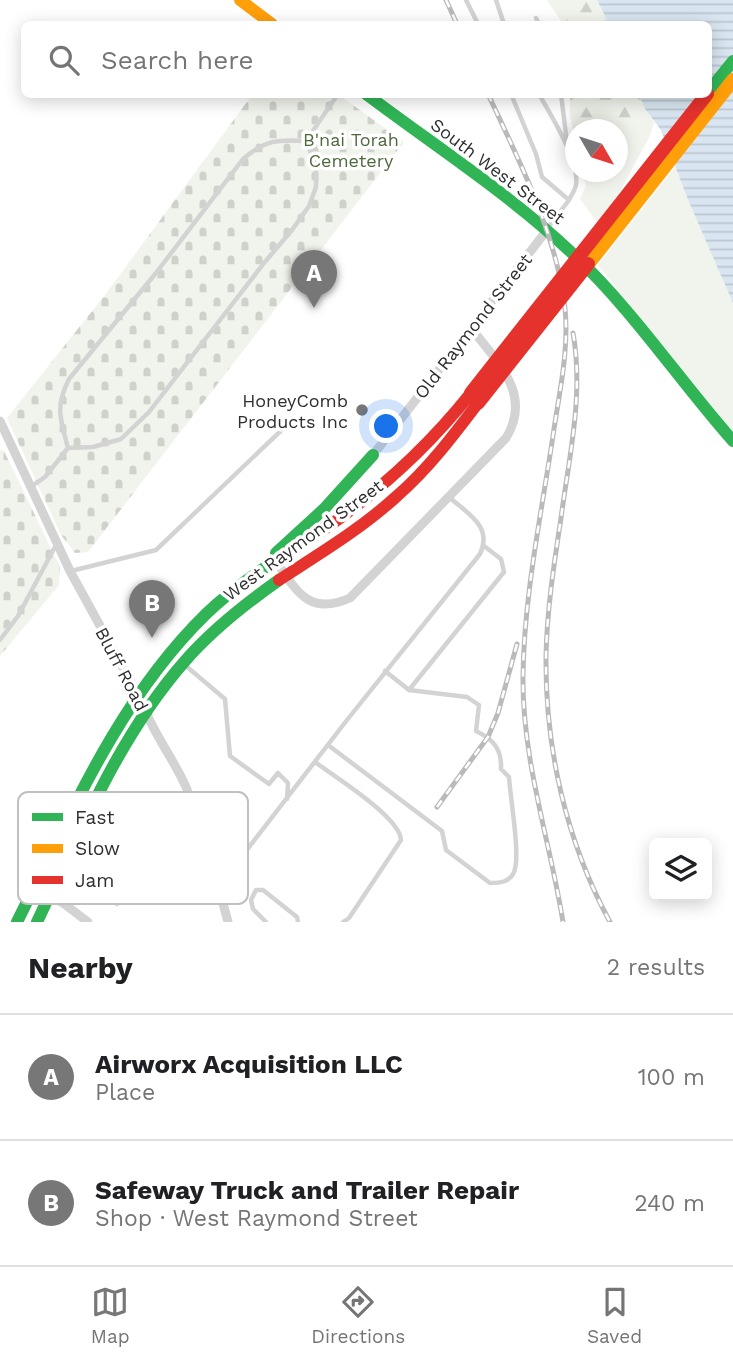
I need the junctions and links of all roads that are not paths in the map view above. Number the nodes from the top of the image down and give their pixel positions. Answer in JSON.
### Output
{"nodes":[{"id":1,"x":240,"y":0,"type":"edge"},
{"id":2,"x":466,"y":0,"type":"edge"},
{"id":3,"x":496,"y":0,"type":"edge"},
{"id":4,"x":536,"y":18,"type":"dead end"},
{"id":5,"x":268,"y":21,"type":"edge"},
{"id":6,"x":476,"y":21,"type":"edge"},
{"id":7,"x":503,"y":21,"type":"edge"},
{"id":8,"x":537,"y":21,"type":"edge"},
{"id":9,"x":733,"y":61,"type":"edge"},
{"id":10,"x":733,"y":80,"type":"edge"},
{"id":11,"x":712,"y":88,"type":"edge"},
{"id":12,"x":335,"y":98,"type":"edge"},
{"id":13,"x":371,"y":98,"type":"edge"},
{"id":14,"x":513,"y":98,"type":"edge"},
{"id":15,"x":541,"y":98,"type":"edge"},
{"id":16,"x":562,"y":98,"type":"edge"},
{"id":17,"x":704,"y":98,"type":"edge"},
{"id":18,"x":565,"y":124,"type":"edge"},
{"id":19,"x":306,"y":141,"type":"junction"},
{"id":20,"x":565,"y":142,"type":"edge"},
{"id":21,"x":575,"y":182,"type":"edge"},
{"id":22,"x":569,"y":200,"type":"junction"},
{"id":23,"x":547,"y":230,"type":"junction"},
{"id":24,"x":472,"y":329,"type":"junction"},
{"id":25,"x":475,"y":398,"type":"junction"},
{"id":26,"x":289,"y":423,"type":"dead end"},
{"id":27,"x":1,"y":428,"type":"edge"},
{"id":28,"x":733,"y":441,"type":"edge"},
{"id":29,"x":68,"y":448,"type":"junction"},
{"id":30,"x":373,"y":455,"type":"joint"},
{"id":31,"x":30,"y":487,"type":"junction"},
{"id":32,"x":449,"y":497,"type":"junction"},
{"id":33,"x":57,"y":544,"type":"junction"},
{"id":34,"x":484,"y":546,"type":"junction"},
{"id":35,"x":63,"y":556,"type":"junction"},
{"id":36,"x":48,"y":561,"type":"junction"},
{"id":37,"x":276,"y":561,"type":"junction"},
{"id":38,"x":70,"y":571,"type":"junction"},
{"id":39,"x":286,"y":576,"type":"junction"},
{"id":40,"x":247,"y":580,"type":"junction"},
{"id":41,"x":0,"y":640,"type":"edge"},
{"id":42,"x":183,"y":663,"type":"junction"},
{"id":43,"x":386,"y":671,"type":"junction"},
{"id":44,"x":409,"y":690,"type":"junction"},
{"id":45,"x":137,"y":692,"type":"junction"},
{"id":46,"x":146,"y":712,"type":"junction"},
{"id":47,"x":328,"y":745,"type":"junction"},
{"id":48,"x":315,"y":762,"type":"junction"},
{"id":49,"x":102,"y":790,"type":"joint"},
{"id":50,"x":82,"y":792,"type":"edge"},
{"id":51,"x":105,"y":792,"type":"edge"},
{"id":52,"x":187,"y":792,"type":"edge"},
{"id":53,"x":287,"y":800,"type":"junction"},
{"id":54,"x":248,"y":849,"type":"edge"},
{"id":55,"x":26,"y":904,"type":"edge"},
{"id":56,"x":46,"y":904,"type":"edge"},
{"id":57,"x":62,"y":904,"type":"edge"},
{"id":58,"x":224,"y":904,"type":"edge"},
{"id":59,"x":17,"y":922,"type":"edge"},
{"id":60,"x":37,"y":922,"type":"edge"},
{"id":61,"x":88,"y":922,"type":"edge"},
{"id":62,"x":228,"y":922,"type":"edge"},
{"id":63,"x":266,"y":922,"type":"edge"},
{"id":64,"x":298,"y":922,"type":"edge"},
{"id":65,"x":343,"y":922,"type":"edge"}],
"edges":[{"from":1,"to":5,"type":"main road"},
{"from":2,"to":6,"type":"lane"},
{"from":3,"to":7,"type":"lane"},
{"from":4,"to":8,"type":"lane"},
{"from":9,"to":11,"type":"main road","name":"West Raymond Street"},
{"from":10,"to":25,"type":"main road","name":"West Raymond Street","bridge":true},
{"from":12,"to":19,"type":"lane"},
{"from":13,"to":23,"type":"main road","name":"South West Street"},
{"from":14,"to":22,"type":"lane"},
{"from":15,"to":20,"type":"lane"},
{"from":16,"to":18,"type":"lane"},
{"from":17,"to":25,"type":"main road","name":"West Raymond Street","bridge":true},
{"from":19,"to":29,"type":"lane"},
{"from":19,"to":29,"type":"lane"},
{"from":21,"to":22,"type":"lane"},
{"from":22,"to":23,"type":"lane"},
{"from":23,"to":24,"type":"street","name":"Old Raymond Street"},
{"from":23,"to":28,"type":"main road","name":"South West Street"},
{"from":24,"to":30,"type":"street","name":"Old Raymond Street"},
{"from":24,"to":32,"type":"street"},
{"from":25,"to":37,"type":"main road","name":"West Raymond Street"},
{"from":25,"to":39,"type":"main road","name":"West Raymond Street"},
{"from":26,"to":38,"type":"lane"},
{"from":27,"to":31,"type":"street","name":"Bluff Road"},
{"from":29,"to":31,"type":"lane"},
{"from":30,"to":40,"type":"main road"},
{"from":31,"to":33,"type":"street","name":"Bluff Road"},
{"from":32,"to":34,"type":"lane"},
{"from":32,"to":39,"type":"street"},
{"from":33,"to":35,"type":"street","name":"Bluff Road"},
{"from":33,"to":36,"type":"lane"},
{"from":34,"to":43,"type":"lane"},
{"from":34,"to":44,"type":"lane"},
{"from":35,"to":36,"type":"lane"},
{"from":35,"to":38,"type":"street","name":"Bluff Road"},
{"from":36,"to":41,"type":"lane"},
{"from":37,"to":39,"type":"street"},
{"from":37,"to":40,"type":"main road","name":"West Raymond Street"},
{"from":38,"to":45,"type":"street","name":"Bluff Road"},
{"from":39,"to":42,"type":"main road","name":"West Raymond Street"},
{"from":40,"to":45,"type":"main road","name":"West Raymond Street"},
{"from":42,"to":46,"type":"main road","name":"West Raymond Street"},
{"from":42,"to":53,"type":"lane"},
{"from":43,"to":44,"type":"lane"},
{"from":43,"to":47,"type":"lane"},
{"from":44,"to":47,"type":"lane"},
{"from":45,"to":46,"type":"street","name":"Bluff Road"},
{"from":45,"to":50,"type":"main road","name":"West Raymond Street"},
{"from":46,"to":49,"type":"main road","name":"West Raymond Street"},
{"from":46,"to":52,"type":"street","name":"Bluff Road"},
{"from":47,"to":48,"type":"lane"},
{"from":48,"to":53,"type":"lane"},
{"from":48,"to":65,"type":"lane"},
{"from":49,"to":51,"type":"lane"},
{"from":53,"to":54,"type":"lane"},
{"from":55,"to":59,"type":"main road","name":"West Raymond Street"},
{"from":56,"to":60,"type":"main road","name":"West Raymond Street"},
{"from":57,"to":61,"type":"street"},
{"from":58,"to":62,"type":"street","name":"Bluff Road"},
{"from":63,"to":64,"type":"lane"}]}
